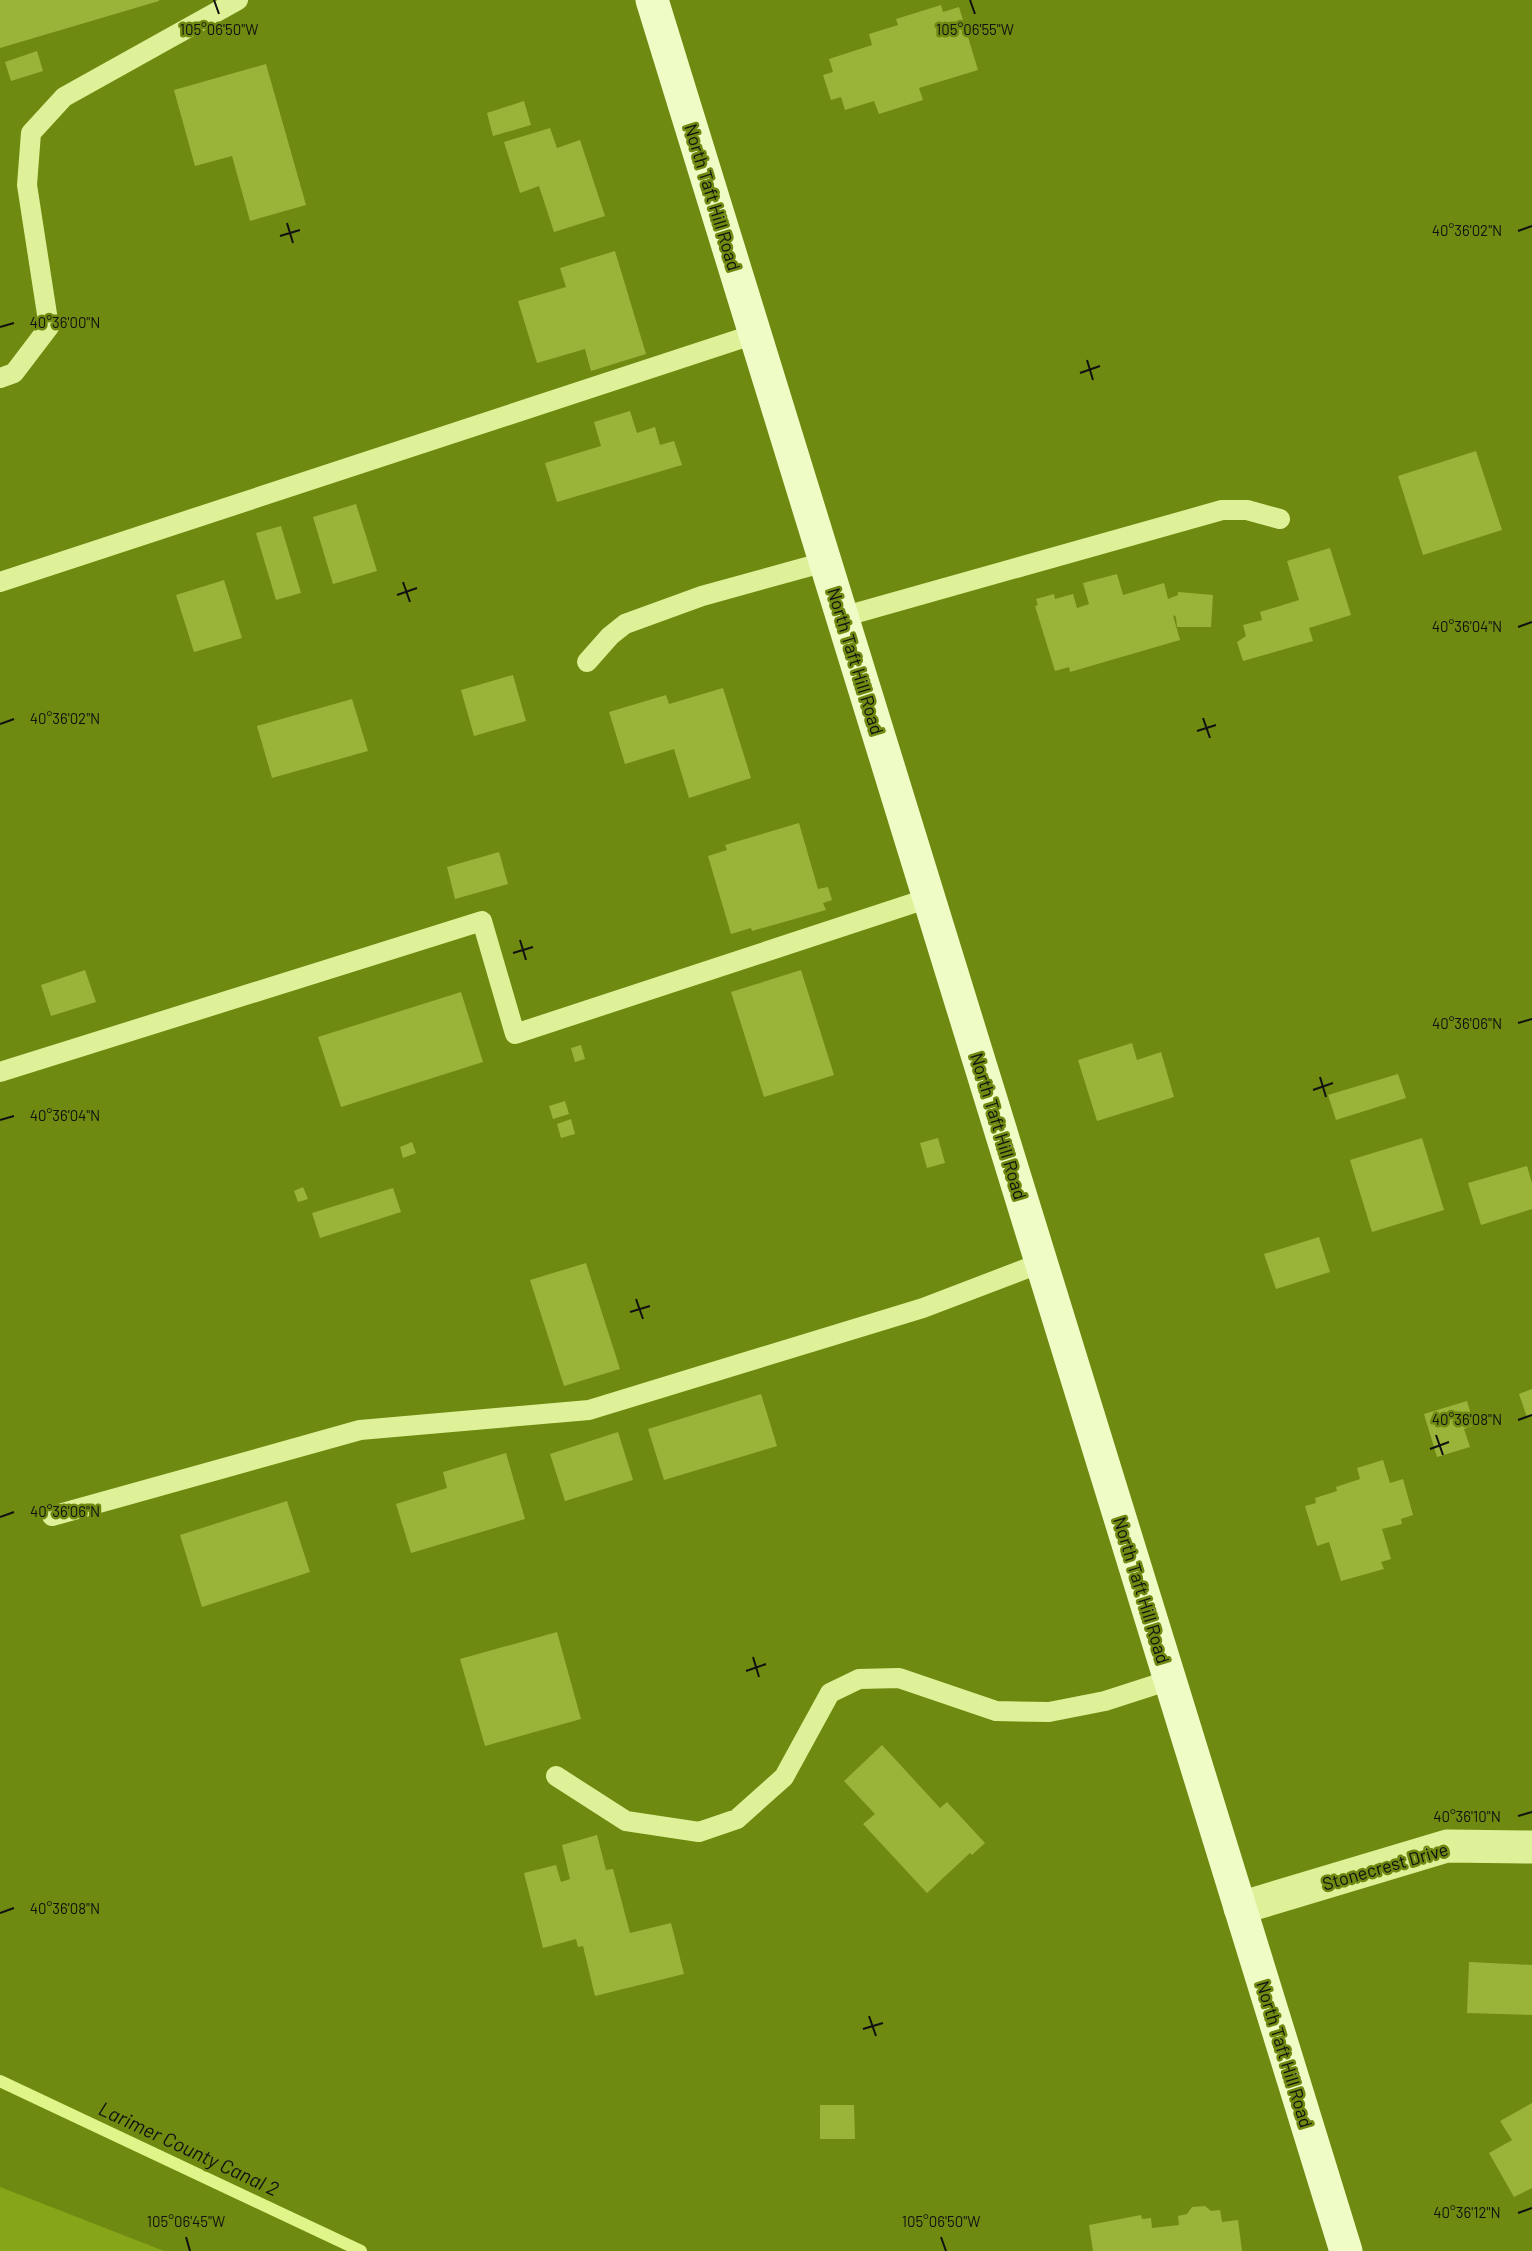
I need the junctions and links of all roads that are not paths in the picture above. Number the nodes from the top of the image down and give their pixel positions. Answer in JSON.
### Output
{"nodes":[{"id":1,"x":238,"y":0,"type":"edge"},
{"id":2,"x":652,"y":0,"type":"edge"},
{"id":3,"x":755,"y":334,"type":"junction"},
{"id":4,"x":0,"y":378,"type":"edge"},
{"id":5,"x":1280,"y":519,"type":"dead end"},
{"id":6,"x":825,"y":562,"type":"junction"},
{"id":7,"x":0,"y":582,"type":"edge"},
{"id":8,"x":842,"y":617,"type":"junction"},
{"id":9,"x":587,"y":662,"type":"dead end"},
{"id":10,"x":929,"y":898,"type":"junction"},
{"id":11,"x":0,"y":1072,"type":"edge"},
{"id":12,"x":1041,"y":1263,"type":"junction"},
{"id":13,"x":52,"y":1516,"type":"dead end"},
{"id":14,"x":1170,"y":1680,"type":"junction"},
{"id":15,"x":556,"y":1776,"type":"dead end"},
{"id":16,"x":1532,"y":1847,"type":"edge"},
{"id":17,"x":1240,"y":1908,"type":"junction"},
{"id":18,"x":1346,"y":2251,"type":"edge"}],
"edges":[{"from":1,"to":4,"type":"lane"},
{"from":2,"to":3,"type":"main road","name":"North Taft Hill Road"},
{"from":3,"to":6,"type":"main road","name":"North Taft Hill Road"},
{"from":3,"to":7,"type":"lane"},
{"from":5,"to":8,"type":"lane"},
{"from":6,"to":8,"type":"main road","name":"North Taft Hill Road"},
{"from":6,"to":9,"type":"lane"},
{"from":8,"to":10,"type":"main road","name":"North Taft Hill Road"},
{"from":10,"to":11,"type":"lane"},
{"from":10,"to":12,"type":"main road","name":"North Taft Hill Road"},
{"from":12,"to":13,"type":"lane"},
{"from":12,"to":14,"type":"main road","name":"North Taft Hill Road"},
{"from":14,"to":15,"type":"lane"},
{"from":14,"to":17,"type":"main road","name":"North Taft Hill Road"},
{"from":16,"to":17,"type":"street","name":"Stonecrest Drive"},
{"from":17,"to":18,"type":"main road","name":"North Taft Hill Road"}]}
